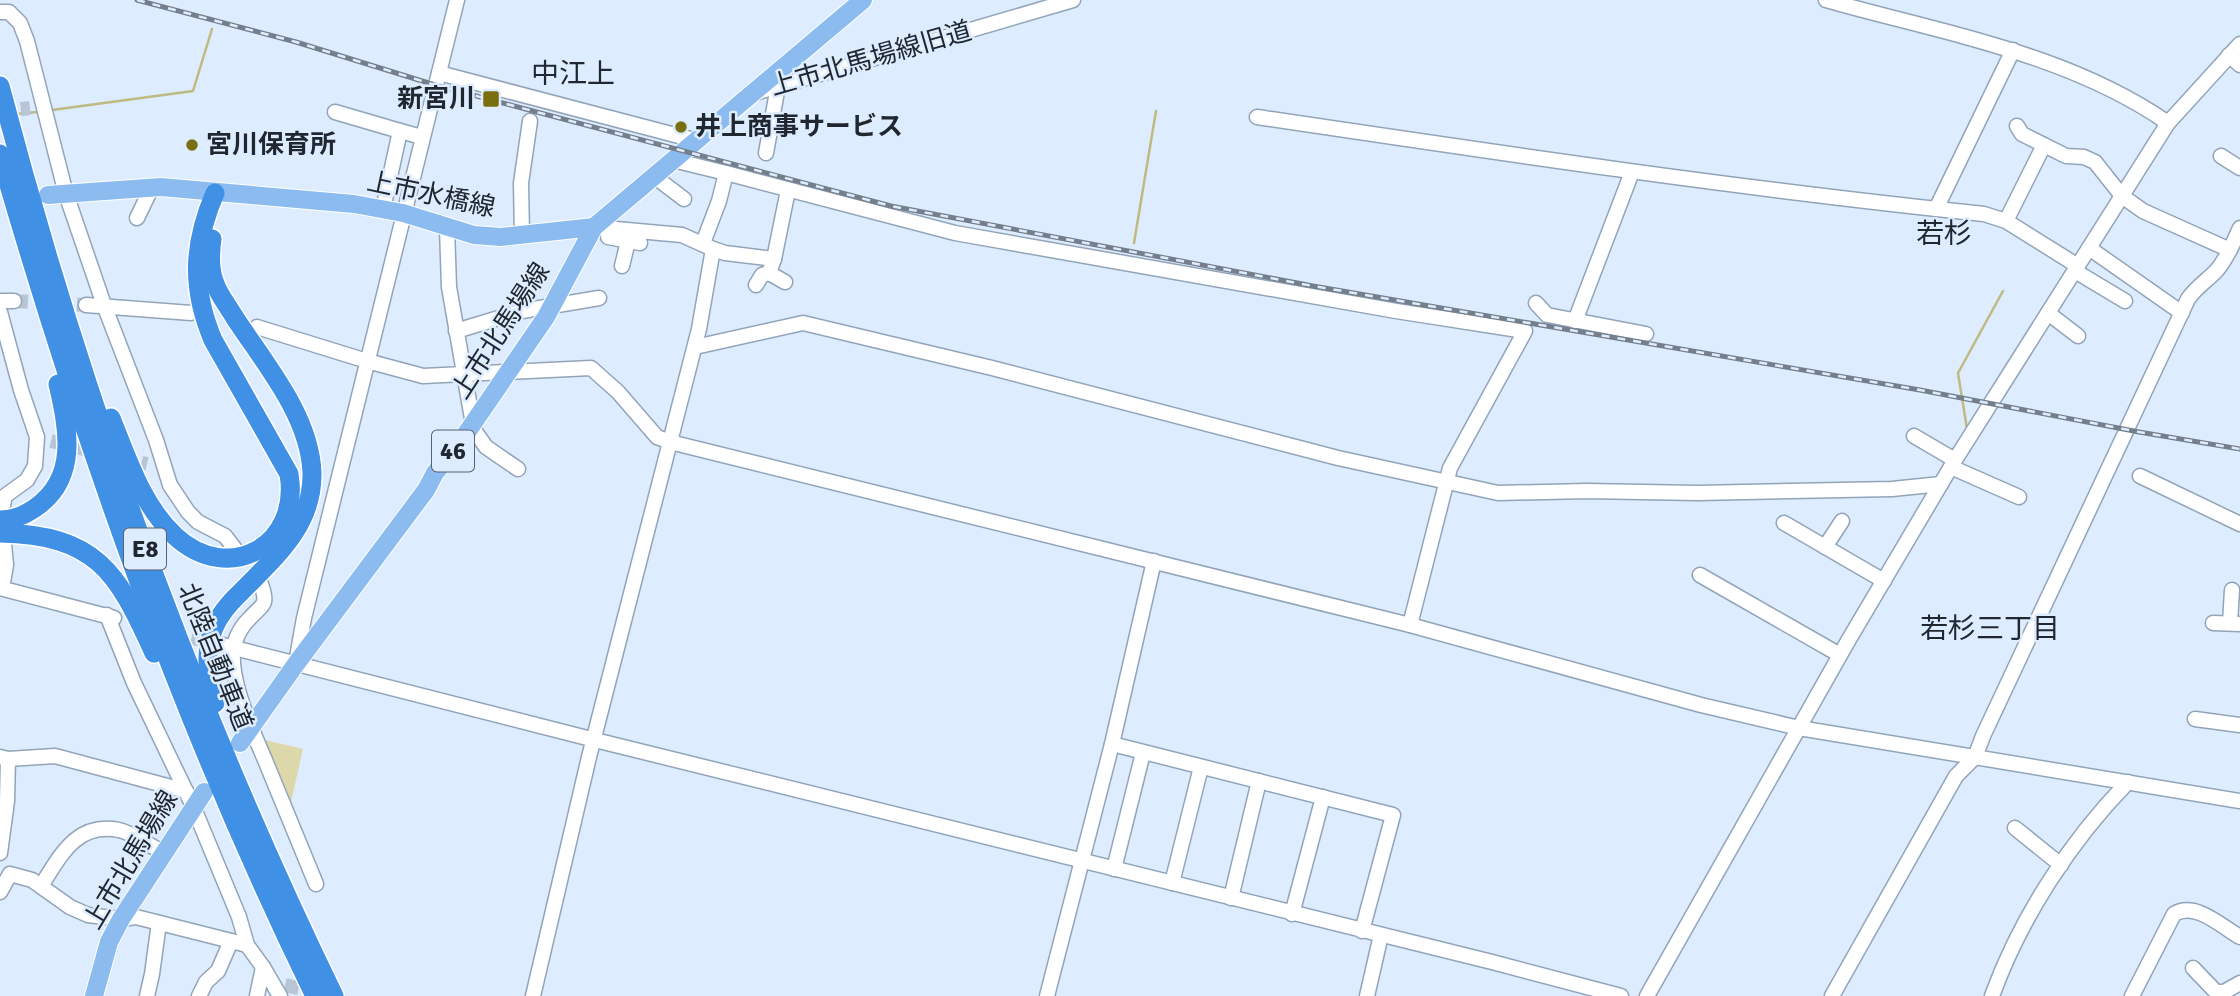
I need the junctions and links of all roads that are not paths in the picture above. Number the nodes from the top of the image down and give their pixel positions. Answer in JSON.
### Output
{"nodes":[{"id":1,"x":457,"y":0,"type":"edge"},
{"id":2,"x":863,"y":0,"type":"edge"},
{"id":3,"x":1073,"y":0,"type":"edge"},
{"id":4,"x":1826,"y":0,"type":"edge"},
{"id":5,"x":847,"y":7,"type":"edge"},
{"id":6,"x":0,"y":12,"type":"edge"},
{"id":7,"x":2240,"y":44,"type":"edge"},
{"id":8,"x":2013,"y":50,"type":"junction"},
{"id":9,"x":2235,"y":60,"type":"edge"},
{"id":10,"x":439,"y":73,"type":"junction"},
{"id":11,"x":0,"y":86,"type":"edge"},
{"id":12,"x":778,"y":86,"type":"junction"},
{"id":13,"x":751,"y":94,"type":"junction"},
{"id":14,"x":335,"y":112,"type":"dead end"},
{"id":15,"x":1257,"y":117,"type":"dead end"},
{"id":16,"x":530,"y":121,"type":"dead end"},
{"id":17,"x":2168,"y":123,"type":"junction"},
{"id":18,"x":2017,"y":127,"type":"dead end"},
{"id":19,"x":400,"y":131,"type":"junction"},
{"id":20,"x":422,"y":137,"type":"junction"},
{"id":21,"x":698,"y":141,"type":"junction"},
{"id":22,"x":2044,"y":145,"type":"junction"},
{"id":23,"x":766,"y":153,"type":"dead end"},
{"id":24,"x":0,"y":154,"type":"edge"},
{"id":25,"x":2221,"y":156,"type":"dead end"},
{"id":26,"x":676,"y":159,"type":"junction"},
{"id":27,"x":0,"y":160,"type":"edge"},
{"id":28,"x":2240,"y":168,"type":"edge"},
{"id":29,"x":1632,"y":172,"type":"junction"},
{"id":30,"x":726,"y":173,"type":"junction"},
{"id":31,"x":655,"y":177,"type":"junction"},
{"id":32,"x":152,"y":187,"type":"junction"},
{"id":33,"x":788,"y":190,"type":"junction"},
{"id":34,"x":215,"y":193,"type":"junction"},
{"id":35,"x":57,"y":194,"type":"junction"},
{"id":36,"x":2122,"y":196,"type":"junction"},
{"id":37,"x":684,"y":199,"type":"dead end"},
{"id":38,"x":383,"y":209,"type":"junction"},
{"id":39,"x":1936,"y":209,"type":"junction"},
{"id":40,"x":403,"y":213,"type":"junction"},
{"id":41,"x":137,"y":218,"type":"dead end"},
{"id":42,"x":2006,"y":221,"type":"junction"},
{"id":43,"x":447,"y":228,"type":"junction"},
{"id":44,"x":594,"y":228,"type":"junction"},
{"id":45,"x":2240,"y":228,"type":"edge"},
{"id":46,"x":522,"y":235,"type":"junction"},
{"id":47,"x":44,"y":244,"type":"junction"},
{"id":48,"x":708,"y":246,"type":"junction"},
{"id":49,"x":2089,"y":248,"type":"junction"},
{"id":50,"x":2230,"y":250,"type":"junction"},
{"id":51,"x":622,"y":266,"type":"dead end"},
{"id":52,"x":772,"y":266,"type":"junction"},
{"id":53,"x":2076,"y":268,"type":"junction"},
{"id":54,"x":785,"y":282,"type":"dead end"},
{"id":55,"x":756,"y":285,"type":"dead end"},
{"id":56,"x":599,"y":298,"type":"dead end"},
{"id":57,"x":2125,"y":301,"type":"dead end"},
{"id":58,"x":1536,"y":303,"type":"dead end"},
{"id":59,"x":86,"y":305,"type":"tunnel mouth"},
{"id":60,"x":104,"y":305,"type":"junction"},
{"id":61,"x":553,"y":305,"type":"junction"},
{"id":62,"x":0,"y":312,"type":"edge"},
{"id":63,"x":191,"y":313,"type":"dead end"},
{"id":64,"x":2048,"y":313,"type":"junction"},
{"id":65,"x":2182,"y":313,"type":"junction"},
{"id":66,"x":1575,"y":320,"type":"junction"},
{"id":67,"x":257,"y":327,"type":"dead end"},
{"id":68,"x":456,"y":331,"type":"junction"},
{"id":69,"x":1646,"y":334,"type":"dead end"},
{"id":70,"x":2078,"y":336,"type":"dead end"},
{"id":71,"x":695,"y":347,"type":"junction"},
{"id":72,"x":367,"y":361,"type":"junction"},
{"id":73,"x":511,"y":372,"type":"junction"},
{"id":74,"x":464,"y":375,"type":"junction"},
{"id":75,"x":473,"y":422,"type":"junction"},
{"id":76,"x":1914,"y":436,"type":"dead end"},
{"id":77,"x":670,"y":442,"type":"junction"},
{"id":78,"x":147,"y":464,"type":"tunnel mouth"},
{"id":79,"x":1953,"y":464,"type":"junction"},
{"id":80,"x":163,"y":468,"type":"junction"},
{"id":81,"x":518,"y":469,"type":"dead end"},
{"id":82,"x":2140,"y":476,"type":"dead end"},
{"id":83,"x":1446,"y":483,"type":"junction"},
{"id":84,"x":1941,"y":484,"type":"junction"},
{"id":85,"x":2019,"y":497,"type":"dead end"},
{"id":86,"x":1,"y":515,"type":"edge"},
{"id":87,"x":1842,"y":521,"type":"dead end"},
{"id":88,"x":1784,"y":523,"type":"dead end"},
{"id":89,"x":2240,"y":524,"type":"edge"},
{"id":90,"x":2,"y":538,"type":"edge"},
{"id":91,"x":1825,"y":547,"type":"junction"},
{"id":92,"x":235,"y":549,"type":"dead end"},
{"id":93,"x":1154,"y":561,"type":"junction"},
{"id":94,"x":1700,"y":575,"type":"dead end"},
{"id":95,"x":1884,"y":581,"type":"junction"},
{"id":96,"x":261,"y":583,"type":"dead end"},
{"id":97,"x":1,"y":588,"type":"edge"},
{"id":98,"x":2232,"y":590,"type":"dead end"},
{"id":99,"x":2213,"y":623,"type":"dead end"},
{"id":100,"x":2235,"y":624,"type":"edge"},
{"id":101,"x":1410,"y":625,"type":"junction"},
{"id":102,"x":215,"y":643,"type":"tunnel mouth"},
{"id":103,"x":234,"y":648,"type":"junction"},
{"id":104,"x":1840,"y":655,"type":"junction"},
{"id":105,"x":296,"y":664,"type":"junction"},
{"id":106,"x":2194,"y":719,"type":"dead end"},
{"id":107,"x":2240,"y":725,"type":"edge"},
{"id":108,"x":1800,"y":728,"type":"junction"},
{"id":109,"x":252,"y":729,"type":"junction"},
{"id":110,"x":595,"y":740,"type":"junction"},
{"id":111,"x":240,"y":743,"type":"dead end"},
{"id":112,"x":1112,"y":744,"type":"junction"},
{"id":113,"x":1143,"y":752,"type":"junction"},
{"id":114,"x":1975,"y":757,"type":"junction"},
{"id":115,"x":4,"y":758,"type":"edge"},
{"id":116,"x":1201,"y":767,"type":"junction"},
{"id":117,"x":1259,"y":781,"type":"junction"},
{"id":118,"x":2127,"y":782,"type":"junction"},
{"id":119,"x":194,"y":797,"type":"junction"},
{"id":120,"x":1323,"y":797,"type":"junction"},
{"id":121,"x":2240,"y":801,"type":"edge"},
{"id":122,"x":238,"y":827,"type":"junction"},
{"id":123,"x":2015,"y":828,"type":"dead end"},
{"id":124,"x":0,"y":852,"type":"edge"},
{"id":125,"x":163,"y":852,"type":"junction"},
{"id":126,"x":1080,"y":860,"type":"junction"},
{"id":127,"x":2061,"y":865,"type":"junction"},
{"id":128,"x":1114,"y":869,"type":"junction"},
{"id":129,"x":5,"y":871,"type":"edge"},
{"id":130,"x":1172,"y":883,"type":"junction"},
{"id":131,"x":316,"y":884,"type":"dead end"},
{"id":132,"x":41,"y":886,"type":"junction"},
{"id":133,"x":0,"y":892,"type":"edge"},
{"id":134,"x":1231,"y":898,"type":"junction"},
{"id":135,"x":289,"y":899,"type":"junction"},
{"id":136,"x":1292,"y":914,"type":"junction"},
{"id":137,"x":121,"y":919,"type":"junction"},
{"id":138,"x":159,"y":923,"type":"junction"},
{"id":139,"x":1363,"y":931,"type":"junction"},
{"id":140,"x":1381,"y":935,"type":"junction"},
{"id":141,"x":2240,"y":937,"type":"edge"},
{"id":142,"x":231,"y":941,"type":"junction"},
{"id":143,"x":247,"y":945,"type":"junction"},
{"id":144,"x":263,"y":967,"type":"junction"},
{"id":145,"x":2193,"y":968,"type":"dead end"},
{"id":146,"x":2240,"y":983,"type":"edge"},
{"id":147,"x":281,"y":990,"type":"tunnel mouth"},
{"id":148,"x":94,"y":996,"type":"edge"},
{"id":149,"x":147,"y":996,"type":"edge"},
{"id":150,"x":199,"y":996,"type":"edge"},
{"id":151,"x":257,"y":996,"type":"edge"},
{"id":152,"x":315,"y":996,"type":"edge"},
{"id":153,"x":334,"y":996,"type":"edge"},
{"id":154,"x":533,"y":996,"type":"edge"},
{"id":155,"x":1047,"y":996,"type":"edge"},
{"id":156,"x":1367,"y":996,"type":"edge"},
{"id":157,"x":1621,"y":996,"type":"edge"},
{"id":158,"x":1647,"y":996,"type":"edge"},
{"id":159,"x":1832,"y":996,"type":"edge"},
{"id":160,"x":1992,"y":996,"type":"edge"},
{"id":161,"x":2132,"y":996,"type":"edge"}],
"edges":[{"from":1,"to":10,"type":"street"},
{"from":2,"to":5,"type":"main road","name":"上市北馬場線","number":"46"},
{"from":3,"to":12,"type":"street","name":"上市北馬場線旧道"},
{"from":4,"to":8,"type":"street"},
{"from":5,"to":13,"type":"main road","name":"上市北馬場線","number":"46"},
{"from":6,"to":35,"type":"street"},
{"from":7,"to":9,"type":"street"},
{"from":8,"to":17,"type":"street"},
{"from":8,"to":39,"type":"street"},
{"from":9,"to":17,"type":"street"},
{"from":10,"to":20,"type":"street"},
{"from":10,"to":21,"type":"street"},
{"from":11,"to":47,"type":"highway","name":"北陸自動車道","number":"E8"},
{"from":12,"to":13,"type":"street","name":"上市北馬場線旧道"},
{"from":12,"to":23,"type":"street"},
{"from":13,"to":21,"type":"main road","name":"上市北馬場線","number":"46"},
{"from":14,"to":19,"type":"street"},
{"from":15,"to":29,"type":"street"},
{"from":16,"to":46,"type":"street"},
{"from":17,"to":36,"type":"street"},
{"from":18,"to":22,"type":"street"},
{"from":19,"to":20,"type":"street"},
{"from":19,"to":38,"type":"street"},
{"from":20,"to":40,"type":"street"},
{"from":21,"to":26,"type":"main road","name":"上市北馬場線","number":"46"},
{"from":22,"to":36,"type":"street"},
{"from":22,"to":42,"type":"street"},
{"from":24,"to":122,"type":"highway","name":"北陸自動車道","number":"E8"},
{"from":25,"to":28,"type":"street"},
{"from":26,"to":30,"type":"street"},
{"from":26,"to":31,"type":"main road","name":"上市北馬場線","number":"46"},
{"from":27,"to":86,"type":"highway"},
{"from":29,"to":39,"type":"street"},
{"from":29,"to":66,"type":"street"},
{"from":30,"to":33,"type":"street"},
{"from":30,"to":48,"type":"street"},
{"from":31,"to":37,"type":"street"},
{"from":31,"to":44,"type":"main road","name":"上市北馬場線","number":"46"},
{"from":32,"to":34,"type":"main road","name":"上市水橋線"},
{"from":32,"to":35,"type":"main road","name":"上市水橋線"},
{"from":32,"to":41,"type":"street"},
{"from":33,"to":52,"type":"street"},
{"from":33,"to":83,"type":"street"},
{"from":34,"to":38,"type":"main road","name":"上市水橋線"},
{"from":34,"to":47,"type":"highway"},
{"from":34,"to":135,"type":"highway"},
{"from":35,"to":60,"type":"street"},
{"from":36,"to":49,"type":"street"},
{"from":36,"to":50,"type":"street"},
{"from":38,"to":40,"type":"main road","name":"上市水橋線"},
{"from":39,"to":42,"type":"street"},
{"from":40,"to":43,"type":"main road","name":"上市水橋線"},
{"from":40,"to":72,"type":"street"},
{"from":42,"to":53,"type":"street"},
{"from":43,"to":46,"type":"main road","name":"上市水橋線"},
{"from":43,"to":68,"type":"street"},
{"from":44,"to":46,"type":"main road","name":"上市水橋線"},
{"from":44,"to":48,"type":"street"},
{"from":44,"to":51,"type":"street"},
{"from":44,"to":61,"type":"main road","name":"上市北馬場線","number":"46"},
{"from":45,"to":50,"type":"street"},
{"from":47,"to":135,"type":"highway","name":"北陸自動車道","number":"E8"},
{"from":48,"to":52,"type":"street"},
{"from":48,"to":71,"type":"street"},
{"from":49,"to":53,"type":"street"},
{"from":49,"to":65,"type":"street"},
{"from":50,"to":65,"type":"street"},
{"from":52,"to":54,"type":"street"},
{"from":52,"to":55,"type":"street"},
{"from":53,"to":57,"type":"street"},
{"from":53,"to":64,"type":"street"},
{"from":56,"to":61,"type":"street"},
{"from":58,"to":66,"type":"street"},
{"from":59,"to":60,"type":"street"},
{"from":60,"to":63,"type":"street"},
{"from":60,"to":80,"type":"street"},
{"from":61,"to":68,"type":"street"},
{"from":61,"to":73,"type":"main road","name":"上市北馬場線","number":"46"},
{"from":62,"to":86,"type":"street"},
{"from":64,"to":70,"type":"street"},
{"from":64,"to":79,"type":"street"},
{"from":65,"to":114,"type":"street"},
{"from":66,"to":69,"type":"street"},
{"from":67,"to":72,"type":"street"},
{"from":68,"to":74,"type":"street"},
{"from":71,"to":77,"type":"street"},
{"from":71,"to":83,"type":"street"},
{"from":72,"to":74,"type":"street"},
{"from":72,"to":105,"type":"street"},
{"from":73,"to":74,"type":"street"},
{"from":73,"to":75,"type":"main road","name":"上市北馬場線","number":"46"},
{"from":73,"to":77,"type":"street"},
{"from":74,"to":75,"type":"street"},
{"from":75,"to":81,"type":"street"},
{"from":75,"to":105,"type":"main road","name":"上市北馬場線","number":"46"},
{"from":76,"to":79,"type":"street"},
{"from":77,"to":93,"type":"street"},
{"from":77,"to":110,"type":"street"},
{"from":78,"to":80,"type":"street"},
{"from":79,"to":84,"type":"street"},
{"from":79,"to":85,"type":"street"},
{"from":80,"to":92,"type":"street"},
{"from":82,"to":89,"type":"street"},
{"from":83,"to":84,"type":"street"},
{"from":83,"to":101,"type":"street"},
{"from":84,"to":95,"type":"street"},
{"from":87,"to":91,"type":"street"},
{"from":88,"to":91,"type":"street"},
{"from":90,"to":97,"type":"street"},
{"from":90,"to":122,"type":"highway"},
{"from":91,"to":95,"type":"street"},
{"from":93,"to":101,"type":"street"},
{"from":93,"to":112,"type":"street"},
{"from":94,"to":104,"type":"street"},
{"from":95,"to":104,"type":"street"},
{"from":96,"to":103,"type":"street"},
{"from":97,"to":119,"type":"street"},
{"from":98,"to":100,"type":"street"},
{"from":99,"to":100,"type":"street"},
{"from":101,"to":108,"type":"street"},
{"from":102,"to":103,"type":"street"},
{"from":103,"to":105,"type":"street"},
{"from":103,"to":109,"type":"street"},
{"from":104,"to":108,"type":"street"},
{"from":105,"to":109,"type":"main road","name":"上市北馬場線","number":"46"},
{"from":105,"to":110,"type":"street"},
{"from":106,"to":107,"type":"street"},
{"from":108,"to":114,"type":"street"},
{"from":108,"to":158,"type":"street"},
{"from":109,"to":111,"type":"main road","name":"上市北馬場線","number":"46"},
{"from":109,"to":131,"type":"street"},
{"from":110,"to":126,"type":"street"},
{"from":110,"to":154,"type":"street"},
{"from":112,"to":113,"type":"street"},
{"from":112,"to":126,"type":"street"},
{"from":113,"to":116,"type":"street"},
{"from":113,"to":128,"type":"street"},
{"from":114,"to":118,"type":"street"},
{"from":114,"to":159,"type":"street"},
{"from":115,"to":119,"type":"street"},
{"from":115,"to":124,"type":"street"},
{"from":116,"to":117,"type":"street"},
{"from":116,"to":130,"type":"street"},
{"from":117,"to":120,"type":"street"},
{"from":117,"to":134,"type":"street"},
{"from":118,"to":121,"type":"street"},
{"from":118,"to":127,"type":"street"},
{"from":119,"to":125,"type":"main road","name":"上市北馬場線"},
{"from":119,"to":143,"type":"street"},
{"from":120,"to":136,"type":"street"},
{"from":120,"to":139,"type":"street"},
{"from":122,"to":152,"type":"highway","name":"北陸自動車道","number":"E8"},
{"from":123,"to":127,"type":"street"},
{"from":125,"to":132,"type":"street"},
{"from":125,"to":137,"type":"main road","name":"上市北馬場線"},
{"from":126,"to":128,"type":"street"},
{"from":126,"to":155,"type":"street"},
{"from":127,"to":160,"type":"street"},
{"from":128,"to":130,"type":"street"},
{"from":129,"to":132,"type":"street"},
{"from":129,"to":133,"type":"street"},
{"from":130,"to":134,"type":"street"},
{"from":132,"to":137,"type":"street"},
{"from":134,"to":136,"type":"street"},
{"from":135,"to":153,"type":"highway","name":"北陸自動車道","number":"E8"},
{"from":136,"to":139,"type":"street"},
{"from":137,"to":138,"type":"street"},
{"from":137,"to":148,"type":"main road","name":"上市北馬場線"},
{"from":138,"to":142,"type":"street"},
{"from":138,"to":149,"type":"street"},
{"from":139,"to":140,"type":"street"},
{"from":140,"to":156,"type":"street"},
{"from":140,"to":157,"type":"street"},
{"from":141,"to":161,"type":"street"},
{"from":142,"to":143,"type":"street"},
{"from":142,"to":150,"type":"street"},
{"from":143,"to":144,"type":"street"},
{"from":144,"to":147,"type":"street"},
{"from":144,"to":151,"type":"street"},
{"from":145,"to":146,"type":"street"}]}
